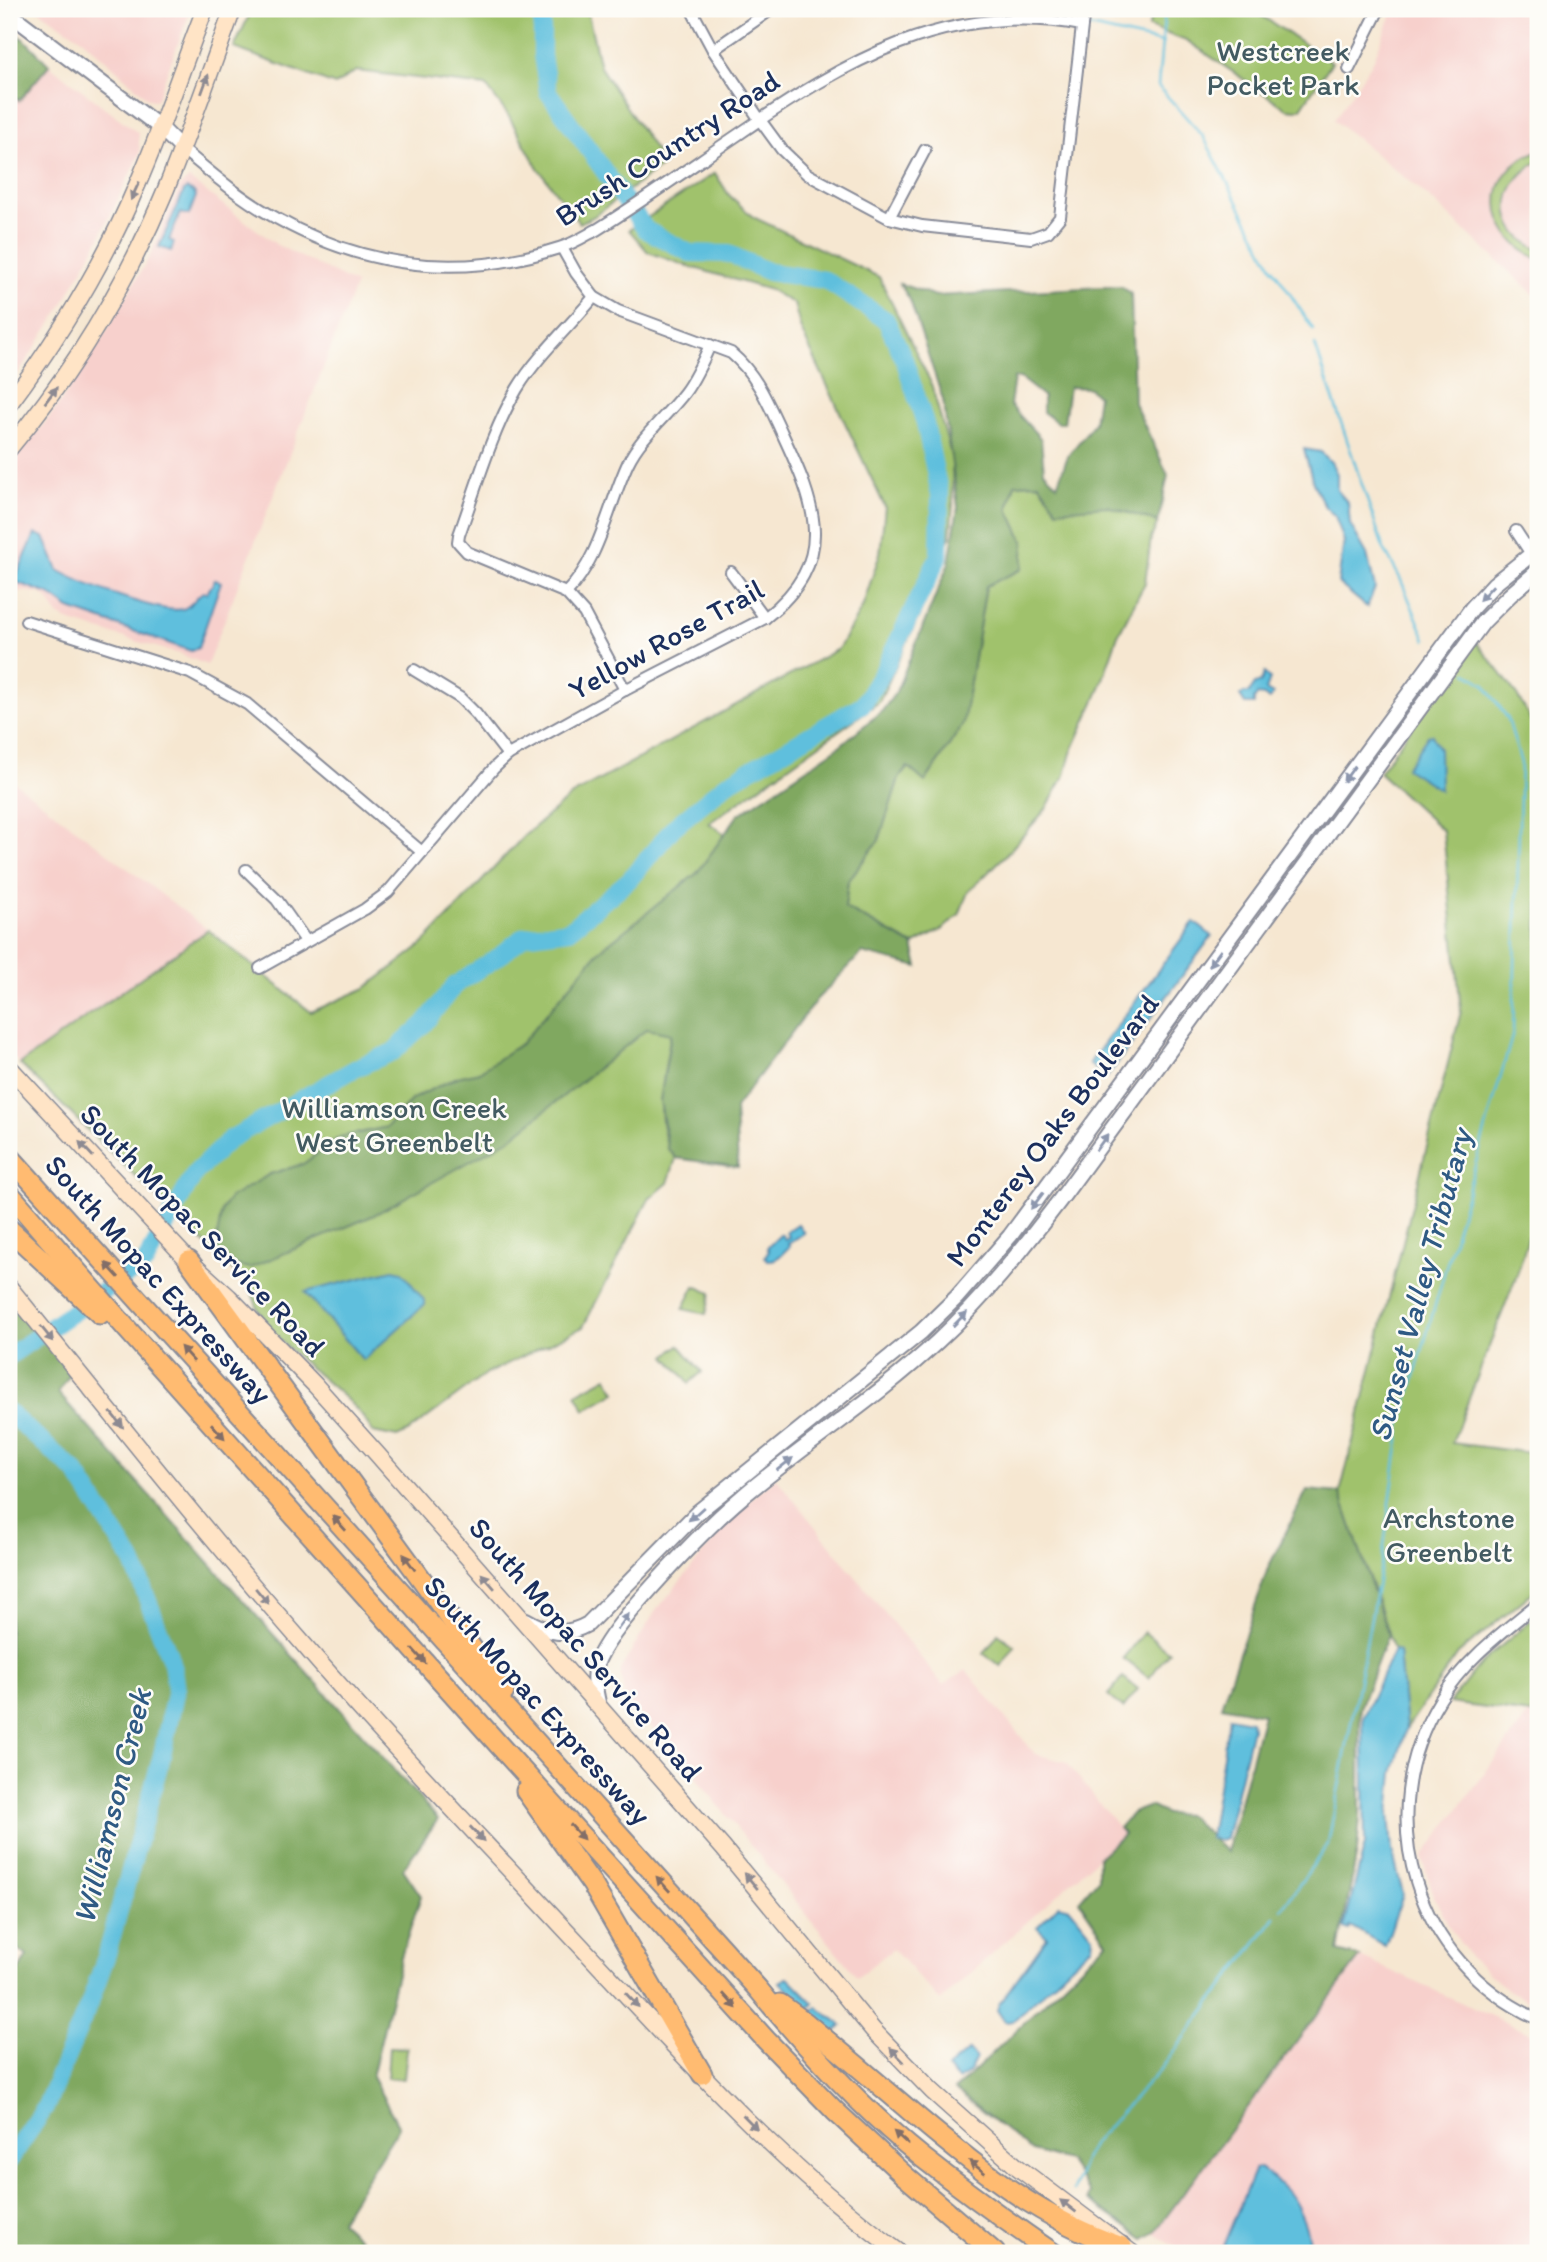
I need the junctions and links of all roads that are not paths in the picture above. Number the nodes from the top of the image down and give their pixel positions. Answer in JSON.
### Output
{"nodes":[{"id":1,"x":205,"y":9,"type":"edge"},
{"id":2,"x":233,"y":9,"type":"edge"},
{"id":3,"x":691,"y":9,"type":"edge"},
{"id":4,"x":772,"y":9,"type":"edge"},
{"id":5,"x":1084,"y":9,"type":"edge"},
{"id":6,"x":1379,"y":9,"type":"edge"},
{"id":7,"x":9,"y":13,"type":"edge"},
{"id":8,"x":1082,"y":25,"type":"junction"},
{"id":9,"x":713,"y":50,"type":"junction"},
{"id":10,"x":1349,"y":69,"type":"dead end"},
{"id":11,"x":760,"y":120,"type":"junction"},
{"id":12,"x":161,"y":128,"type":"junction"},
{"id":13,"x":181,"y":148,"type":"junction"},
{"id":14,"x":925,"y":150,"type":"dead end"},
{"id":15,"x":889,"y":218,"type":"junction"},
{"id":16,"x":562,"y":248,"type":"junction"},
{"id":17,"x":594,"y":297,"type":"junction"},
{"id":18,"x":710,"y":345,"type":"junction"},
{"id":19,"x":9,"y":404,"type":"edge"},
{"id":20,"x":9,"y":449,"type":"edge"},
{"id":21,"x":1516,"y":531,"type":"dead end"},
{"id":22,"x":1535,"y":552,"type":"edge"},
{"id":23,"x":1538,"y":571,"type":"edge"},
{"id":24,"x":731,"y":572,"type":"dead end"},
{"id":25,"x":566,"y":593,"type":"junction"},
{"id":26,"x":765,"y":618,"type":"junction"},
{"id":27,"x":26,"y":621,"type":"dead end"},
{"id":28,"x":415,"y":670,"type":"dead end"},
{"id":29,"x":625,"y":690,"type":"junction"},
{"id":30,"x":508,"y":755,"type":"junction"},
{"id":31,"x":422,"y":852,"type":"junction"},
{"id":32,"x":246,"y":870,"type":"dead end"},
{"id":33,"x":306,"y":942,"type":"junction"},
{"id":34,"x":260,"y":968,"type":"dead end"},
{"id":35,"x":9,"y":1068,"type":"edge"},
{"id":36,"x":9,"y":1156,"type":"edge"},
{"id":37,"x":9,"y":1194,"type":"edge"},
{"id":38,"x":9,"y":1229,"type":"edge"},
{"id":39,"x":53,"y":1256,"type":"junction"},
{"id":40,"x":190,"y":1261,"type":"junction"},
{"id":41,"x":9,"y":1287,"type":"edge"},
{"id":42,"x":1538,"y":1603,"type":"edge"},
{"id":43,"x":519,"y":1616,"type":"junction"},
{"id":44,"x":599,"y":1707,"type":"junction"},
{"id":45,"x":532,"y":1738,"type":"junction"},
{"id":46,"x":499,"y":1745,"type":"junction"},
{"id":47,"x":758,"y":1989,"type":"junction"},
{"id":48,"x":1538,"y":2020,"type":"edge"},
{"id":49,"x":702,"y":2074,"type":"junction"},
{"id":50,"x":1127,"y":2250,"type":"edge"},
{"id":51,"x":900,"y":2253,"type":"edge"},
{"id":52,"x":995,"y":2253,"type":"edge"},
{"id":53,"x":1053,"y":2253,"type":"edge"}],
"edges":[{"from":1,"to":12,"type":"main road"},
{"from":13,"to":2,"type":"main road","one_way":true},
{"from":3,"to":9,"type":"street"},
{"from":4,"to":9,"type":"street"},
{"from":5,"to":8,"type":"street"},
{"from":6,"to":10,"type":"street"},
{"from":7,"to":12,"type":"street","name":"Brush Country Road"},
{"from":8,"to":11,"type":"street","name":"Brush Country Road"},
{"from":8,"to":15,"type":"street"},
{"from":9,"to":11,"type":"street"},
{"from":11,"to":15,"type":"street"},
{"from":11,"to":16,"type":"street","name":"Brush Country Road"},
{"from":12,"to":13,"type":"street","name":"Brush Country Road"},
{"from":12,"to":19,"type":"main road","one_way":true},
{"from":13,"to":16,"type":"street","name":"Brush Country Road"},
{"from":20,"to":13,"type":"main road","one_way":true},
{"from":14,"to":15,"type":"street"},
{"from":16,"to":17,"type":"street","name":"Yellow Rose Trail"},
{"from":17,"to":18,"type":"street","name":"Yellow Rose Trail"},
{"from":17,"to":25,"type":"street"},
{"from":18,"to":25,"type":"street"},
{"from":18,"to":26,"type":"street","name":"Yellow Rose Trail"},
{"from":21,"to":22,"type":"street"},
{"from":22,"to":43,"type":"street","name":"Monterey Oaks Boulevard","one_way":true},
{"from":44,"to":23,"type":"street","name":"Monterey Oaks Boulevard","one_way":true},
{"from":24,"to":26,"type":"street"},
{"from":25,"to":29,"type":"street"},
{"from":26,"to":29,"type":"street","name":"Yellow Rose Trail"},
{"from":27,"to":31,"type":"street"},
{"from":28,"to":30,"type":"street"},
{"from":29,"to":30,"type":"street","name":"Yellow Rose Trail"},
{"from":30,"to":31,"type":"street","name":"Yellow Rose Trail"},
{"from":31,"to":33,"type":"street","name":"Yellow Rose Trail"},
{"from":32,"to":33,"type":"street"},
{"from":33,"to":34,"type":"street","name":"Yellow Rose Trail"},
{"from":40,"to":35,"type":"main road","name":"South Mopac Service Road","one_way":true},
{"from":45,"to":36,"type":"highway","name":"South Mopac Expressway","one_way":true},
{"from":37,"to":39,"type":"highway","name":"South Mopac Expressway"},
{"from":38,"to":39,"type":"highway"},
{"from":39,"to":46,"type":"highway","name":"South Mopac Expressway","one_way":true},
{"from":43,"to":40,"type":"main road","name":"South Mopac Service Road","one_way":true},
{"from":45,"to":40,"type":"highway","one_way":true},
{"from":41,"to":49,"type":"main road","one_way":true},
{"from":42,"to":48,"type":"street"},
{"from":43,"to":44,"type":"main road","name":"South Mopac Service Road"},
{"from":50,"to":44,"type":"main road","name":"South Mopac Service Road","one_way":true},
{"from":47,"to":45,"type":"highway","name":"South Mopac Expressway","one_way":true},
{"from":46,"to":49,"type":"highway"},
{"from":46,"to":52,"type":"highway","name":"South Mopac Expressway","one_way":true},
{"from":50,"to":47,"type":"highway","one_way":true},
{"from":53,"to":47,"type":"highway","name":"South Mopac Expressway","one_way":true},
{"from":49,"to":51,"type":"main road","one_way":true}]}
